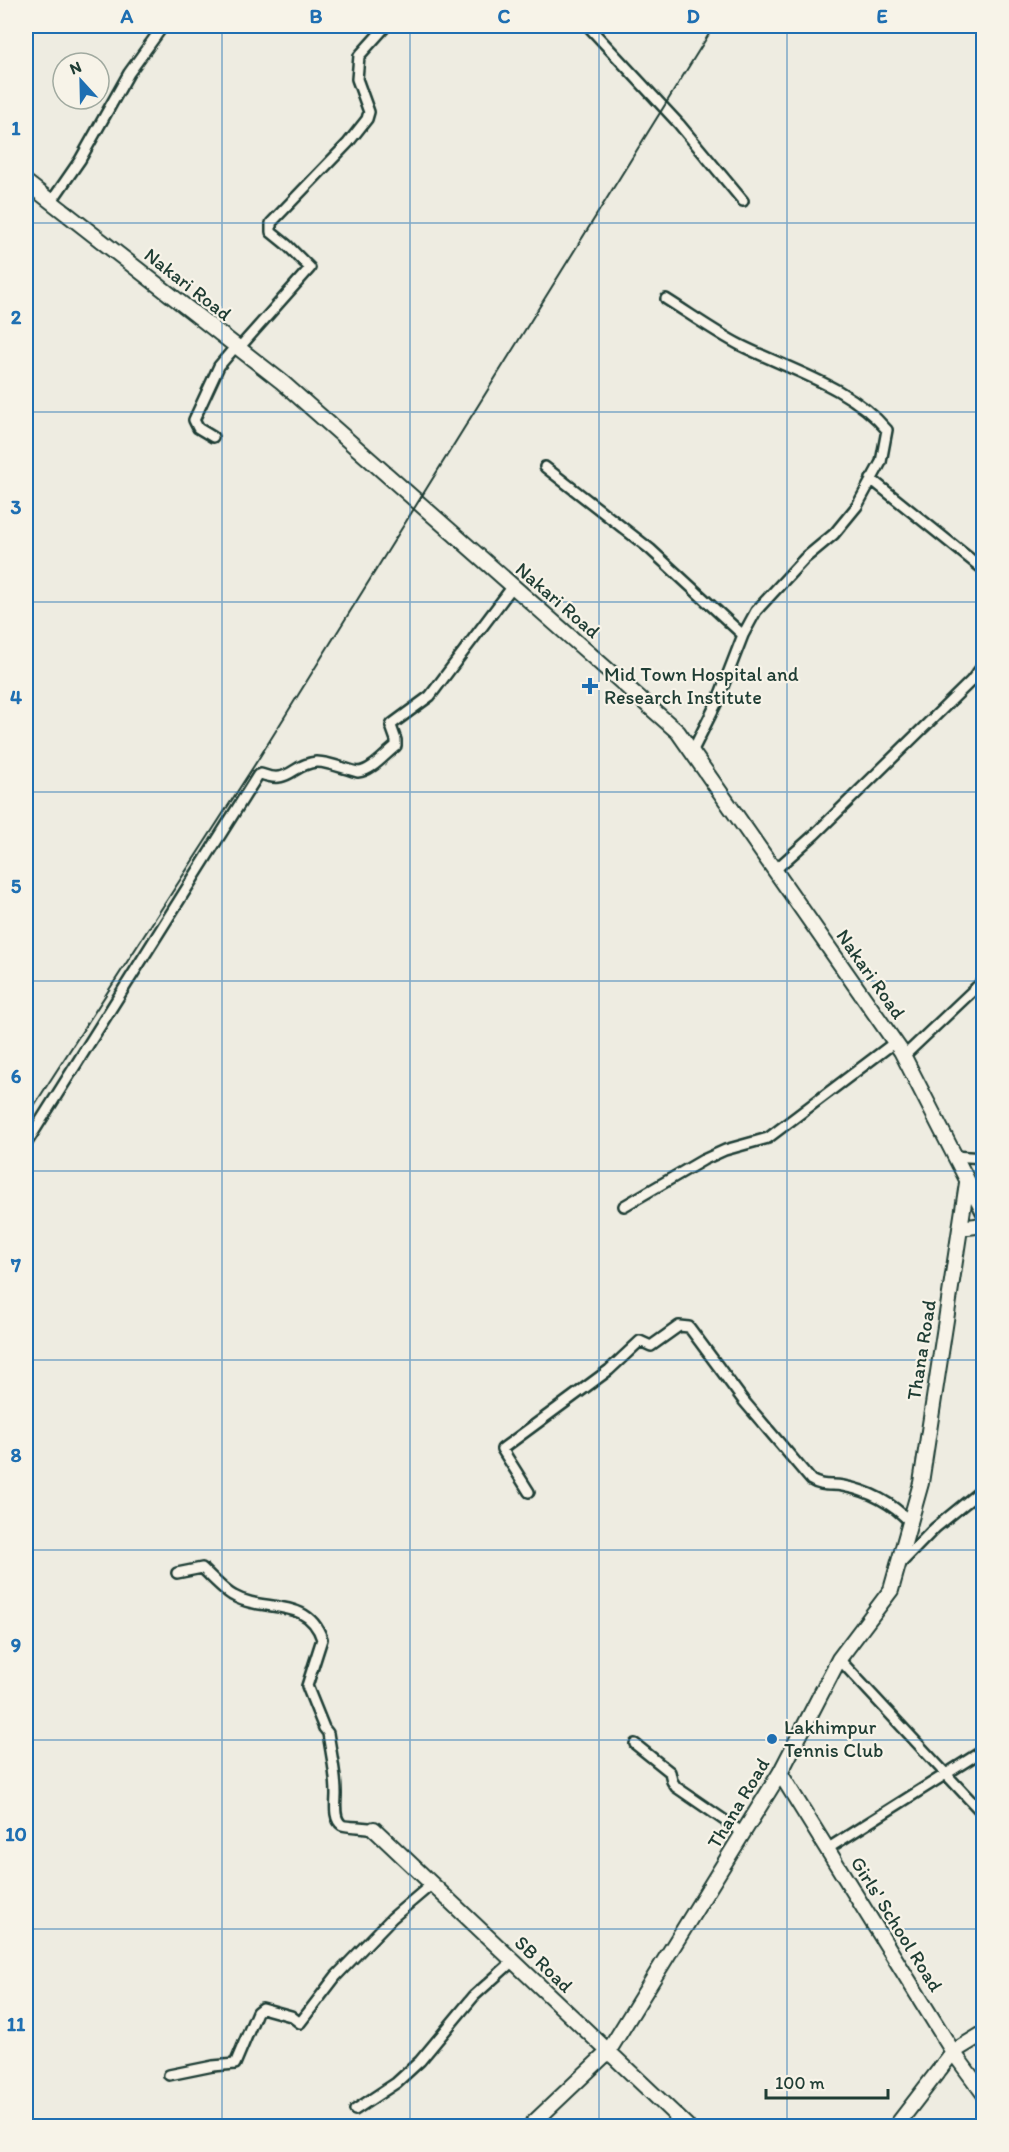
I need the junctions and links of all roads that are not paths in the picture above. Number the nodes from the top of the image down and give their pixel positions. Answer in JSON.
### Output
{"nodes":[{"id":1,"x":162,"y":26,"type":"edge"},
{"id":2,"x":386,"y":26,"type":"edge"},
{"id":3,"x":588,"y":26,"type":"edge"},
{"id":4,"x":26,"y":182,"type":"edge"},
{"id":5,"x":743,"y":201,"type":"dead end"},
{"id":6,"x":51,"y":202,"type":"junction"},
{"id":7,"x":666,"y":299,"type":"dead end"},
{"id":8,"x":237,"y":347,"type":"junction"},
{"id":9,"x":213,"y":436,"type":"dead end"},
{"id":10,"x":545,"y":467,"type":"dead end"},
{"id":11,"x":871,"y":478,"type":"junction"},
{"id":12,"x":984,"y":570,"type":"edge"},
{"id":13,"x":513,"y":586,"type":"junction"},
{"id":14,"x":743,"y":635,"type":"junction"},
{"id":15,"x":984,"y":664,"type":"edge"},
{"id":16,"x":692,"y":752,"type":"junction"},
{"id":17,"x":775,"y":870,"type":"junction"},
{"id":18,"x":984,"y":980,"type":"edge"},
{"id":19,"x":895,"y":1042,"type":"junction"},
{"id":20,"x":904,"y":1056,"type":"junction"},
{"id":21,"x":26,"y":1144,"type":"edge"},
{"id":22,"x":953,"y":1156,"type":"junction"},
{"id":23,"x":984,"y":1158,"type":"edge"},
{"id":24,"x":967,"y":1183,"type":"junction"},
{"id":25,"x":624,"y":1206,"type":"dead end"},
{"id":26,"x":984,"y":1213,"type":"edge"},
{"id":27,"x":984,"y":1225,"type":"edge"},
{"id":28,"x":960,"y":1228,"type":"junction"},
{"id":29,"x":984,"y":1488,"type":"edge"},
{"id":30,"x":529,"y":1492,"type":"dead end"},
{"id":31,"x":910,"y":1522,"type":"junction"},
{"id":32,"x":898,"y":1567,"type":"junction"},
{"id":33,"x":177,"y":1573,"type":"dead end"},
{"id":34,"x":839,"y":1659,"type":"junction"},
{"id":35,"x":635,"y":1744,"type":"dead end"},
{"id":36,"x":984,"y":1750,"type":"edge"},
{"id":37,"x":780,"y":1773,"type":"junction"},
{"id":38,"x":945,"y":1773,"type":"junction"},
{"id":39,"x":984,"y":1815,"type":"edge"},
{"id":40,"x":374,"y":1828,"type":"joint"},
{"id":41,"x":743,"y":1833,"type":"junction"},
{"id":42,"x":827,"y":1849,"type":"junction"},
{"id":43,"x":432,"y":1884,"type":"junction"},
{"id":44,"x":513,"y":1961,"type":"junction"},
{"id":45,"x":984,"y":2033,"type":"edge"},
{"id":46,"x":608,"y":2052,"type":"junction"},
{"id":47,"x":953,"y":2052,"type":"junction"},
{"id":48,"x":169,"y":2075,"type":"dead end"},
{"id":49,"x":984,"y":2094,"type":"edge"},
{"id":50,"x":355,"y":2110,"type":"dead end"},
{"id":51,"x":530,"y":2127,"type":"edge"},
{"id":52,"x":687,"y":2127,"type":"edge"},
{"id":53,"x":896,"y":2127,"type":"edge"}],
"edges":[{"from":1,"to":6,"type":"street"},
{"from":2,"to":8,"type":"street"},
{"from":3,"to":5,"type":"street"},
{"from":4,"to":6,"type":"street","name":"Nakari Road"},
{"from":6,"to":8,"type":"street","name":"Nakari Road"},
{"from":7,"to":11,"type":"street"},
{"from":8,"to":9,"type":"street"},
{"from":8,"to":13,"type":"street","name":"Nakari Road"},
{"from":10,"to":14,"type":"street"},
{"from":11,"to":12,"type":"street"},
{"from":11,"to":14,"type":"street"},
{"from":13,"to":16,"type":"street","name":"Nakari Road"},
{"from":13,"to":21,"type":"street"},
{"from":14,"to":16,"type":"street"},
{"from":15,"to":17,"type":"street"},
{"from":16,"to":17,"type":"street","name":"Nakari Road"},
{"from":17,"to":19,"type":"street","name":"Nakari Road"},
{"from":18,"to":20,"type":"street"},
{"from":19,"to":20,"type":"street","name":"Nakari Road"},
{"from":19,"to":25,"type":"street"},
{"from":20,"to":22,"type":"street","name":"Nakari Road"},
{"from":22,"to":23,"type":"street"},
{"from":22,"to":24,"type":"street","name":"Nakari Road"},
{"from":24,"to":26,"type":"street","name":"Nakari Road"},
{"from":24,"to":28,"type":"street","name":"Thana Road"},
{"from":27,"to":28,"type":"street"},
{"from":28,"to":31,"type":"street","name":"Thana Road"},
{"from":29,"to":32,"type":"street"},
{"from":30,"to":31,"type":"street"},
{"from":31,"to":32,"type":"street","name":"Thana Road"},
{"from":32,"to":34,"type":"street","name":"Thana Road"},
{"from":33,"to":40,"type":"street"},
{"from":34,"to":37,"type":"street","name":"Thana Road"},
{"from":34,"to":38,"type":"street"},
{"from":35,"to":41,"type":"street"},
{"from":36,"to":38,"type":"street"},
{"from":37,"to":41,"type":"street","name":"Thana Road"},
{"from":37,"to":42,"type":"street","name":"Girls' School Road"},
{"from":38,"to":39,"type":"street"},
{"from":38,"to":42,"type":"street"},
{"from":40,"to":43,"type":"street","name":"SB Road"},
{"from":41,"to":46,"type":"street","name":"Thana Road"},
{"from":42,"to":47,"type":"street","name":"Girls' School Road"},
{"from":43,"to":44,"type":"street","name":"SB Road"},
{"from":43,"to":48,"type":"street"},
{"from":44,"to":46,"type":"street","name":"SB Road"},
{"from":44,"to":50,"type":"street"},
{"from":45,"to":47,"type":"street"},
{"from":46,"to":51,"type":"street","name":"Thana Road"},
{"from":46,"to":52,"type":"street","name":"SB Road"},
{"from":47,"to":49,"type":"street","name":"Girls' School Road"},
{"from":47,"to":53,"type":"street"}]}
